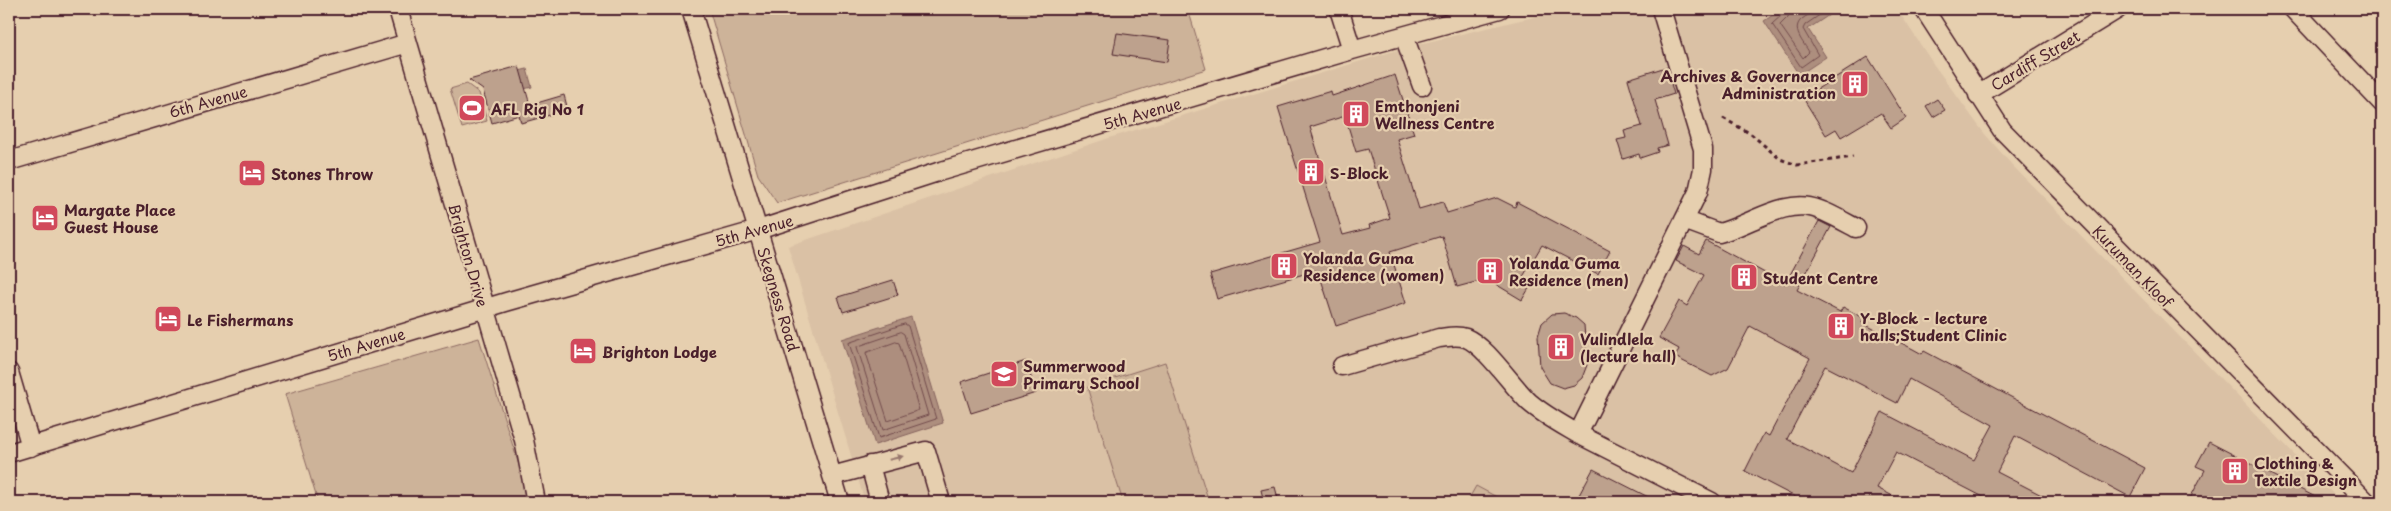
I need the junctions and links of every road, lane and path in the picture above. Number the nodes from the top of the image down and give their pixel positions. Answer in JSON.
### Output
{"nodes":[{"id":1,"x":398,"y":9,"type":"edge"},
{"id":2,"x":692,"y":9,"type":"edge"},
{"id":3,"x":1339,"y":9,"type":"edge"},
{"id":4,"x":1500,"y":9,"type":"edge"},
{"id":5,"x":1664,"y":9,"type":"edge"},
{"id":6,"x":1924,"y":9,"type":"edge"},
{"id":7,"x":2118,"y":9,"type":"edge"},
{"id":8,"x":2293,"y":9,"type":"edge"},
{"id":9,"x":1404,"y":36,"type":"junction"},
{"id":10,"x":408,"y":43,"type":"junction"},
{"id":11,"x":1352,"y":50,"type":"junction"},
{"id":12,"x":1422,"y":86,"type":"dead end"},
{"id":13,"x":1978,"y":95,"type":"junction"},
{"id":14,"x":2382,"y":103,"type":"edge"},
{"id":15,"x":1723,"y":118,"type":"dead end"},
{"id":16,"x":1853,"y":157,"type":"dead end"},
{"id":17,"x":9,"y":159,"type":"edge"},
{"id":18,"x":1684,"y":220,"type":"junction"},
{"id":19,"x":1856,"y":228,"type":"dead end"},
{"id":20,"x":758,"y":230,"type":"junction"},
{"id":21,"x":485,"y":309,"type":"junction"},
{"id":22,"x":1342,"y":366,"type":"dead end"},
{"id":23,"x":9,"y":372,"type":"edge"},
{"id":24,"x":1578,"y":434,"type":"junction"},
{"id":25,"x":31,"y":447,"type":"junction"},
{"id":26,"x":9,"y":453,"type":"edge"},
{"id":27,"x":870,"y":465,"type":"junction"},
{"id":28,"x":832,"y":476,"type":"junction"},
{"id":29,"x":536,"y":502,"type":"edge"},
{"id":30,"x":840,"y":502,"type":"edge"},
{"id":31,"x":880,"y":502,"type":"edge"},
{"id":32,"x":940,"y":502,"type":"edge"},
{"id":33,"x":1712,"y":502,"type":"edge"},
{"id":34,"x":2367,"y":502,"type":"edge"}],
"edges":[{"from":1,"to":10,"type":"street","name":"Brighton Drive"},
{"from":2,"to":20,"type":"street","name":"Skegness Road"},
{"from":3,"to":11,"type":"street"},
{"from":4,"to":9,"type":"street","name":"5th Avenue"},
{"from":5,"to":18,"type":"street"},
{"from":6,"to":13,"type":"street","name":"Kuruman Kloof"},
{"from":7,"to":13,"type":"street","name":"Cardiff Street"},
{"from":8,"to":14,"type":"street"},
{"from":9,"to":11,"type":"street","name":"5th Avenue"},
{"from":9,"to":12,"type":"street"},
{"from":10,"to":17,"type":"street","name":"6th Avenue"},
{"from":10,"to":21,"type":"street","name":"Brighton Drive"},
{"from":11,"to":20,"type":"street","name":"5th Avenue"},
{"from":13,"to":34,"type":"street","name":"Kuruman Kloof"},
{"from":15,"to":16,"type":"path"},
{"from":18,"to":19,"type":"street"},
{"from":18,"to":24,"type":"street"},
{"from":20,"to":21,"type":"street","name":"5th Avenue"},
{"from":20,"to":28,"type":"street","name":"Skegness Road"},
{"from":21,"to":25,"type":"street","name":"5th Avenue"},
{"from":21,"to":29,"type":"street","name":"Brighton Drive"},
{"from":22,"to":24,"type":"street"},
{"from":23,"to":25,"type":"street"},
{"from":24,"to":33,"type":"street"},
{"from":25,"to":26,"type":"street","name":"5th Avenue"},
{"from":27,"to":28,"type":"street"},
{"from":27,"to":31,"type":"street"},
{"from":27,"to":32,"type":"street","one_way":true},
{"from":28,"to":30,"type":"street","name":"Skegness Road"}]}
